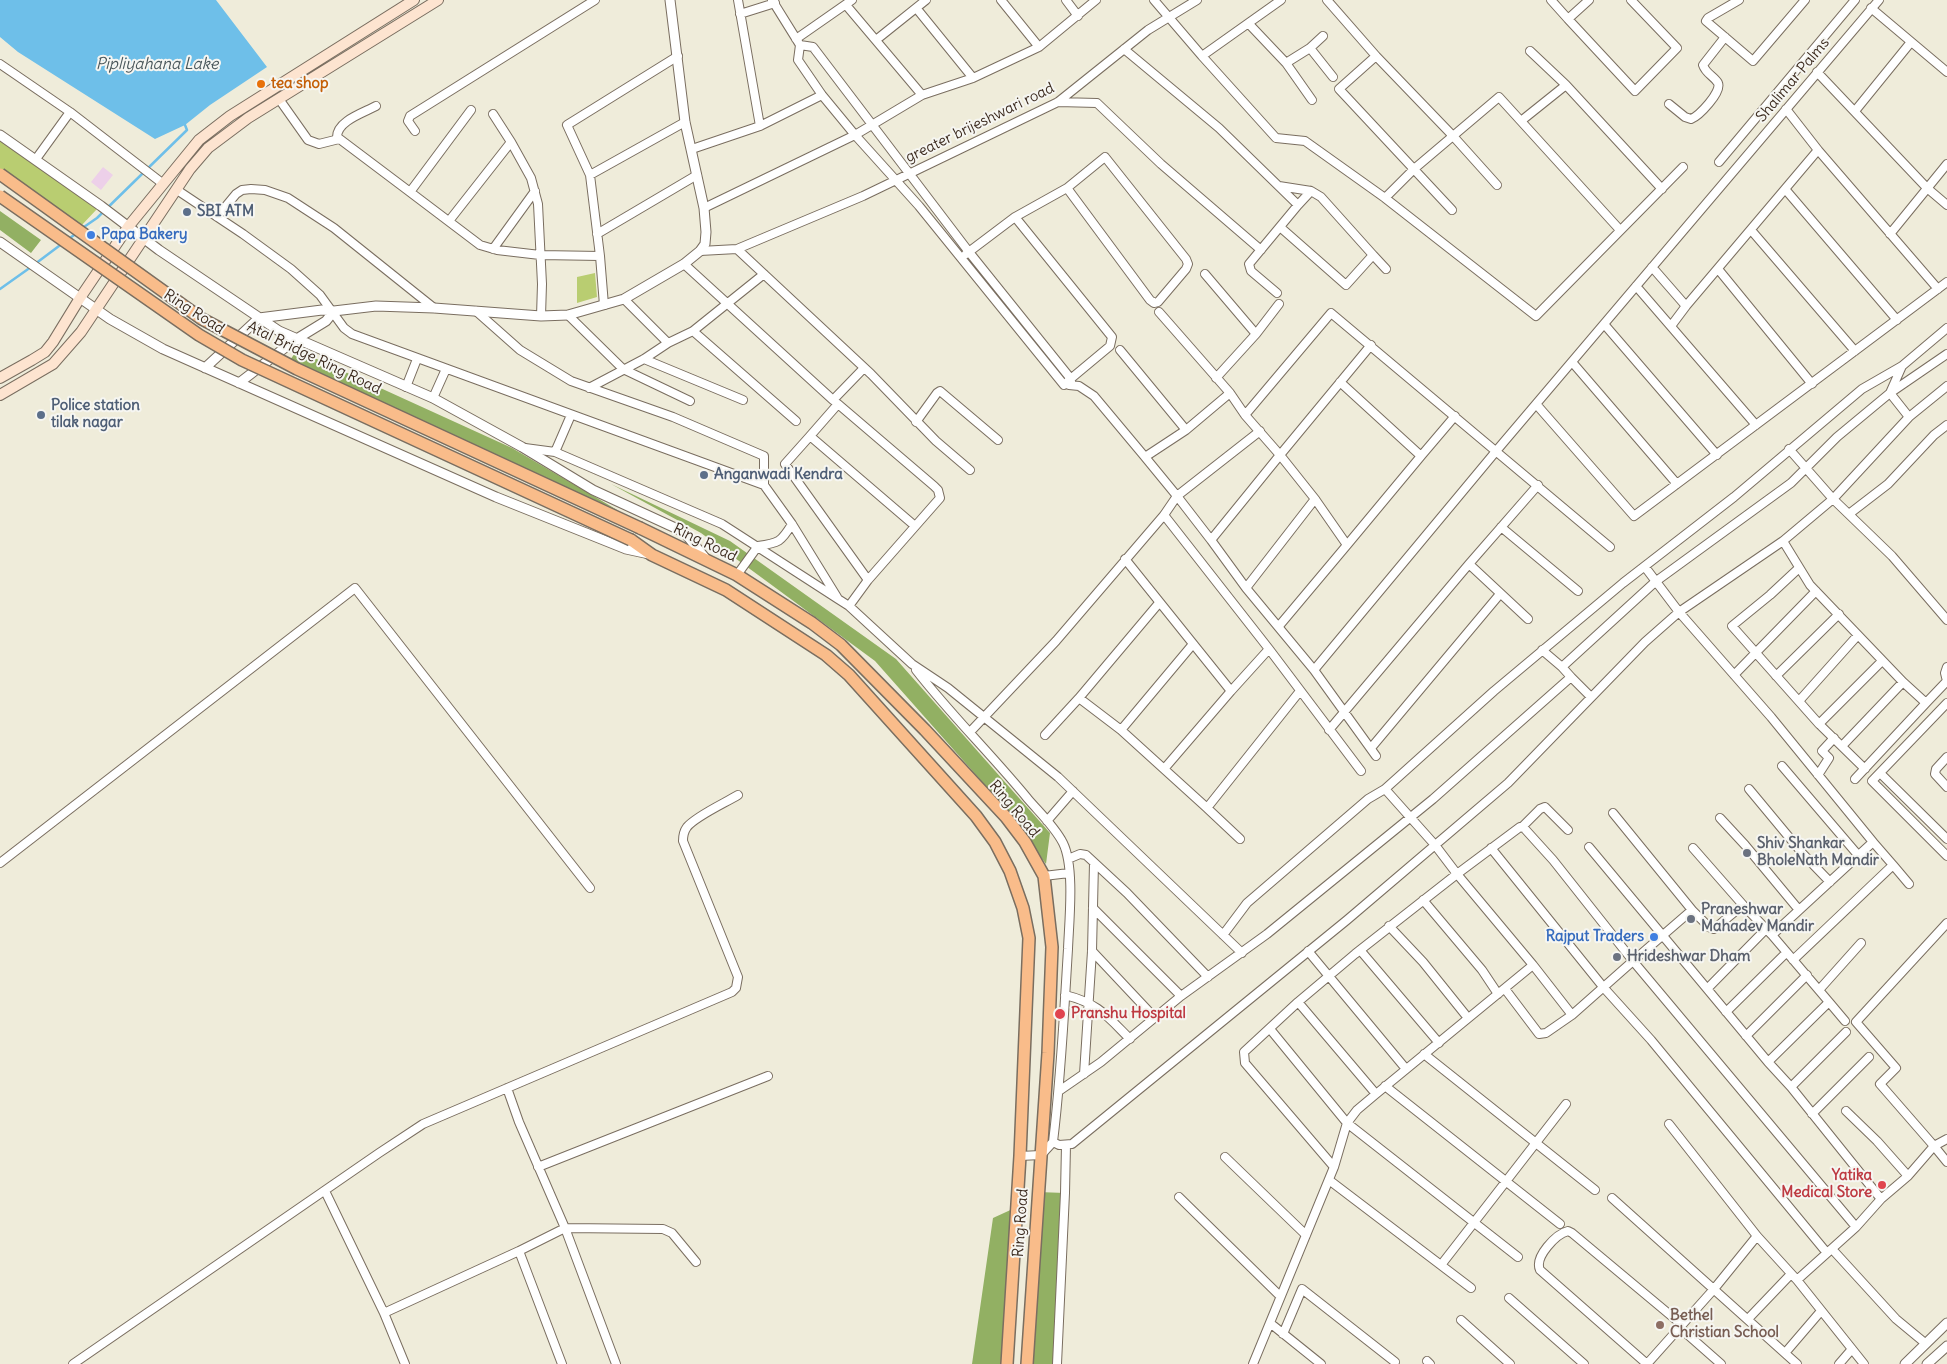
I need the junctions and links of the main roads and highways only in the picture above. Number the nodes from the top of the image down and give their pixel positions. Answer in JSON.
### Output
{"nodes":[{"id":1,"x":414,"y":0,"type":"edge"},
{"id":2,"x":438,"y":0,"type":"edge"},
{"id":3,"x":0,"y":174,"type":"edge"},
{"id":4,"x":0,"y":196,"type":"edge"},
{"id":5,"x":0,"y":378,"type":"edge"},
{"id":6,"x":0,"y":395,"type":"edge"},
{"id":7,"x":640,"y":528,"type":"joint"},
{"id":8,"x":1007,"y":1364,"type":"edge"},
{"id":9,"x":1027,"y":1364,"type":"edge"}],
"edges":[{"from":1,"to":5,"type":"main road"},
{"from":2,"to":6,"type":"main road"},
{"from":3,"to":7,"type":"main road","name":"Atal Bridge Ring Road","bridge":true},
{"from":4,"to":8,"type":"main road","name":"Ring Road","bridge":true},
{"from":7,"to":9,"type":"main road","name":"Ring Road"}]}
